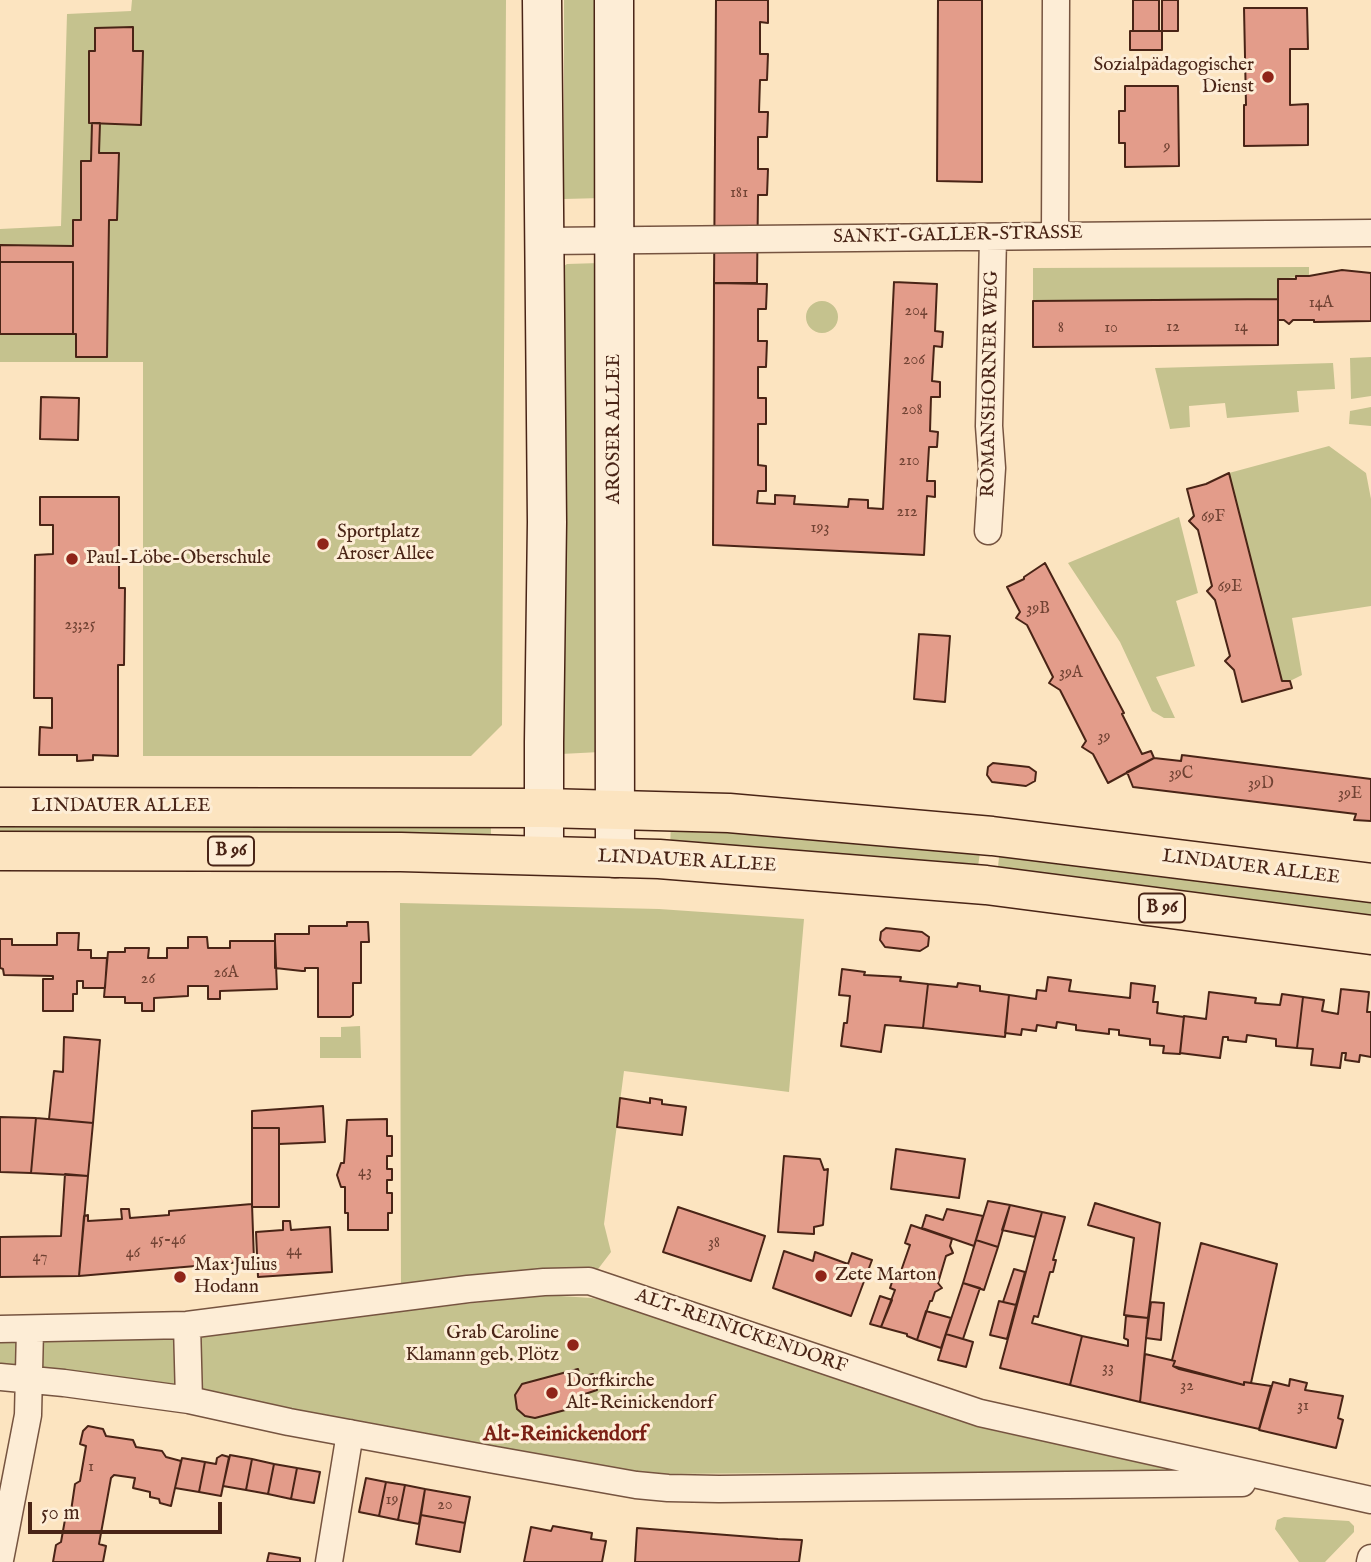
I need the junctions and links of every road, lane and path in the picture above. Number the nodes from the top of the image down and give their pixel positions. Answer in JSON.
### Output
{"nodes":[{"id":1,"x":542,"y":0,"type":"edge"},
{"id":2,"x":614,"y":0,"type":"edge"},
{"id":3,"x":1056,"y":0,"type":"edge"},
{"id":4,"x":1371,"y":233,"type":"edge"},
{"id":5,"x":1055,"y":236,"type":"junction"},
{"id":6,"x":993,"y":237,"type":"junction"},
{"id":7,"x":615,"y":239,"type":"junction"},
{"id":8,"x":545,"y":241,"type":"junction"},
{"id":9,"x":988,"y":531,"type":"dead end"},
{"id":10,"x":0,"y":807,"type":"edge"},
{"id":11,"x":545,"y":808,"type":"junction"},
{"id":12,"x":615,"y":809,"type":"junction"},
{"id":13,"x":0,"y":851,"type":"edge"},
{"id":14,"x":544,"y":855,"type":"junction"},
{"id":15,"x":615,"y":858,"type":"junction"},
{"id":16,"x":1371,"y":883,"type":"edge"},
{"id":17,"x":1371,"y":935,"type":"edge"},
{"id":18,"x":187,"y":1325,"type":"junction"},
{"id":19,"x":0,"y":1329,"type":"edge"},
{"id":20,"x":30,"y":1329,"type":"junction"},
{"id":21,"x":0,"y":1377,"type":"edge"},
{"id":22,"x":28,"y":1379,"type":"junction"},
{"id":23,"x":189,"y":1400,"type":"junction"},
{"id":24,"x":350,"y":1433,"type":"junction"},
{"id":25,"x":1285,"y":1482,"type":"junction"},
{"id":26,"x":1371,"y":1500,"type":"edge"},
{"id":27,"x":0,"y":1560,"type":"edge"},
{"id":28,"x":329,"y":1562,"type":"edge"}],
"edges":[{"from":1,"to":8,"type":"main road"},
{"from":2,"to":7,"type":"main road","name":"AROSER ALLEE"},
{"from":3,"to":5,"type":"street"},
{"from":4,"to":5,"type":"street","name":"SANKT-GALLER-STRASSE"},
{"from":5,"to":6,"type":"street","name":"SANKT-GALLER-STRASSE"},
{"from":6,"to":7,"type":"street","name":"SANKT-GALLER-STRASSE"},
{"from":6,"to":9,"type":"street","name":"ROMANSHORNER WEG"},
{"from":7,"to":8,"type":"street","name":"SANKT-GALLER-STRASSE"},
{"from":7,"to":12,"type":"main road","name":"AROSER ALLEE"},
{"from":8,"to":11,"type":"main road"},
{"from":10,"to":11,"type":"main road","name":"LINDAUER ALLEE"},
{"from":11,"to":12,"type":"main road","name":"LINDAUER ALLEE"},
{"from":11,"to":14,"type":"main road"},
{"from":12,"to":15,"type":"main road","name":"AROSER ALLEE"},
{"from":12,"to":16,"type":"main road","name":"LINDAUER ALLEE"},
{"from":13,"to":14,"type":"main road","name":"LINDAUER ALLEE","number":"B 96"},
{"from":14,"to":15,"type":"main road","name":"LINDAUER ALLEE","number":"B 96"},
{"from":15,"to":17,"type":"main road","name":"LINDAUER ALLEE","number":"B 96"},
{"from":18,"to":20,"type":"street","name":"ALT-REINICKENDORF"},
{"from":18,"to":23,"type":"street"},
{"from":18,"to":25,"type":"street","name":"ALT-REINICKENDORF"},
{"from":19,"to":20,"type":"street","name":"ALT-REINICKENDORF"},
{"from":20,"to":22,"type":"street"},
{"from":21,"to":22,"type":"street","name":"ALT-REINICKENDORF"},
{"from":22,"to":23,"type":"street","name":"ALT-REINICKENDORF"},
{"from":22,"to":27,"type":"street"},
{"from":23,"to":24,"type":"street","name":"ALT-REINICKENDORF"},
{"from":24,"to":25,"type":"street","name":"ALT-REINICKENDORF"},
{"from":24,"to":28,"type":"street"},
{"from":25,"to":26,"type":"street","name":"ALT-REINICKENDORF"}]}
